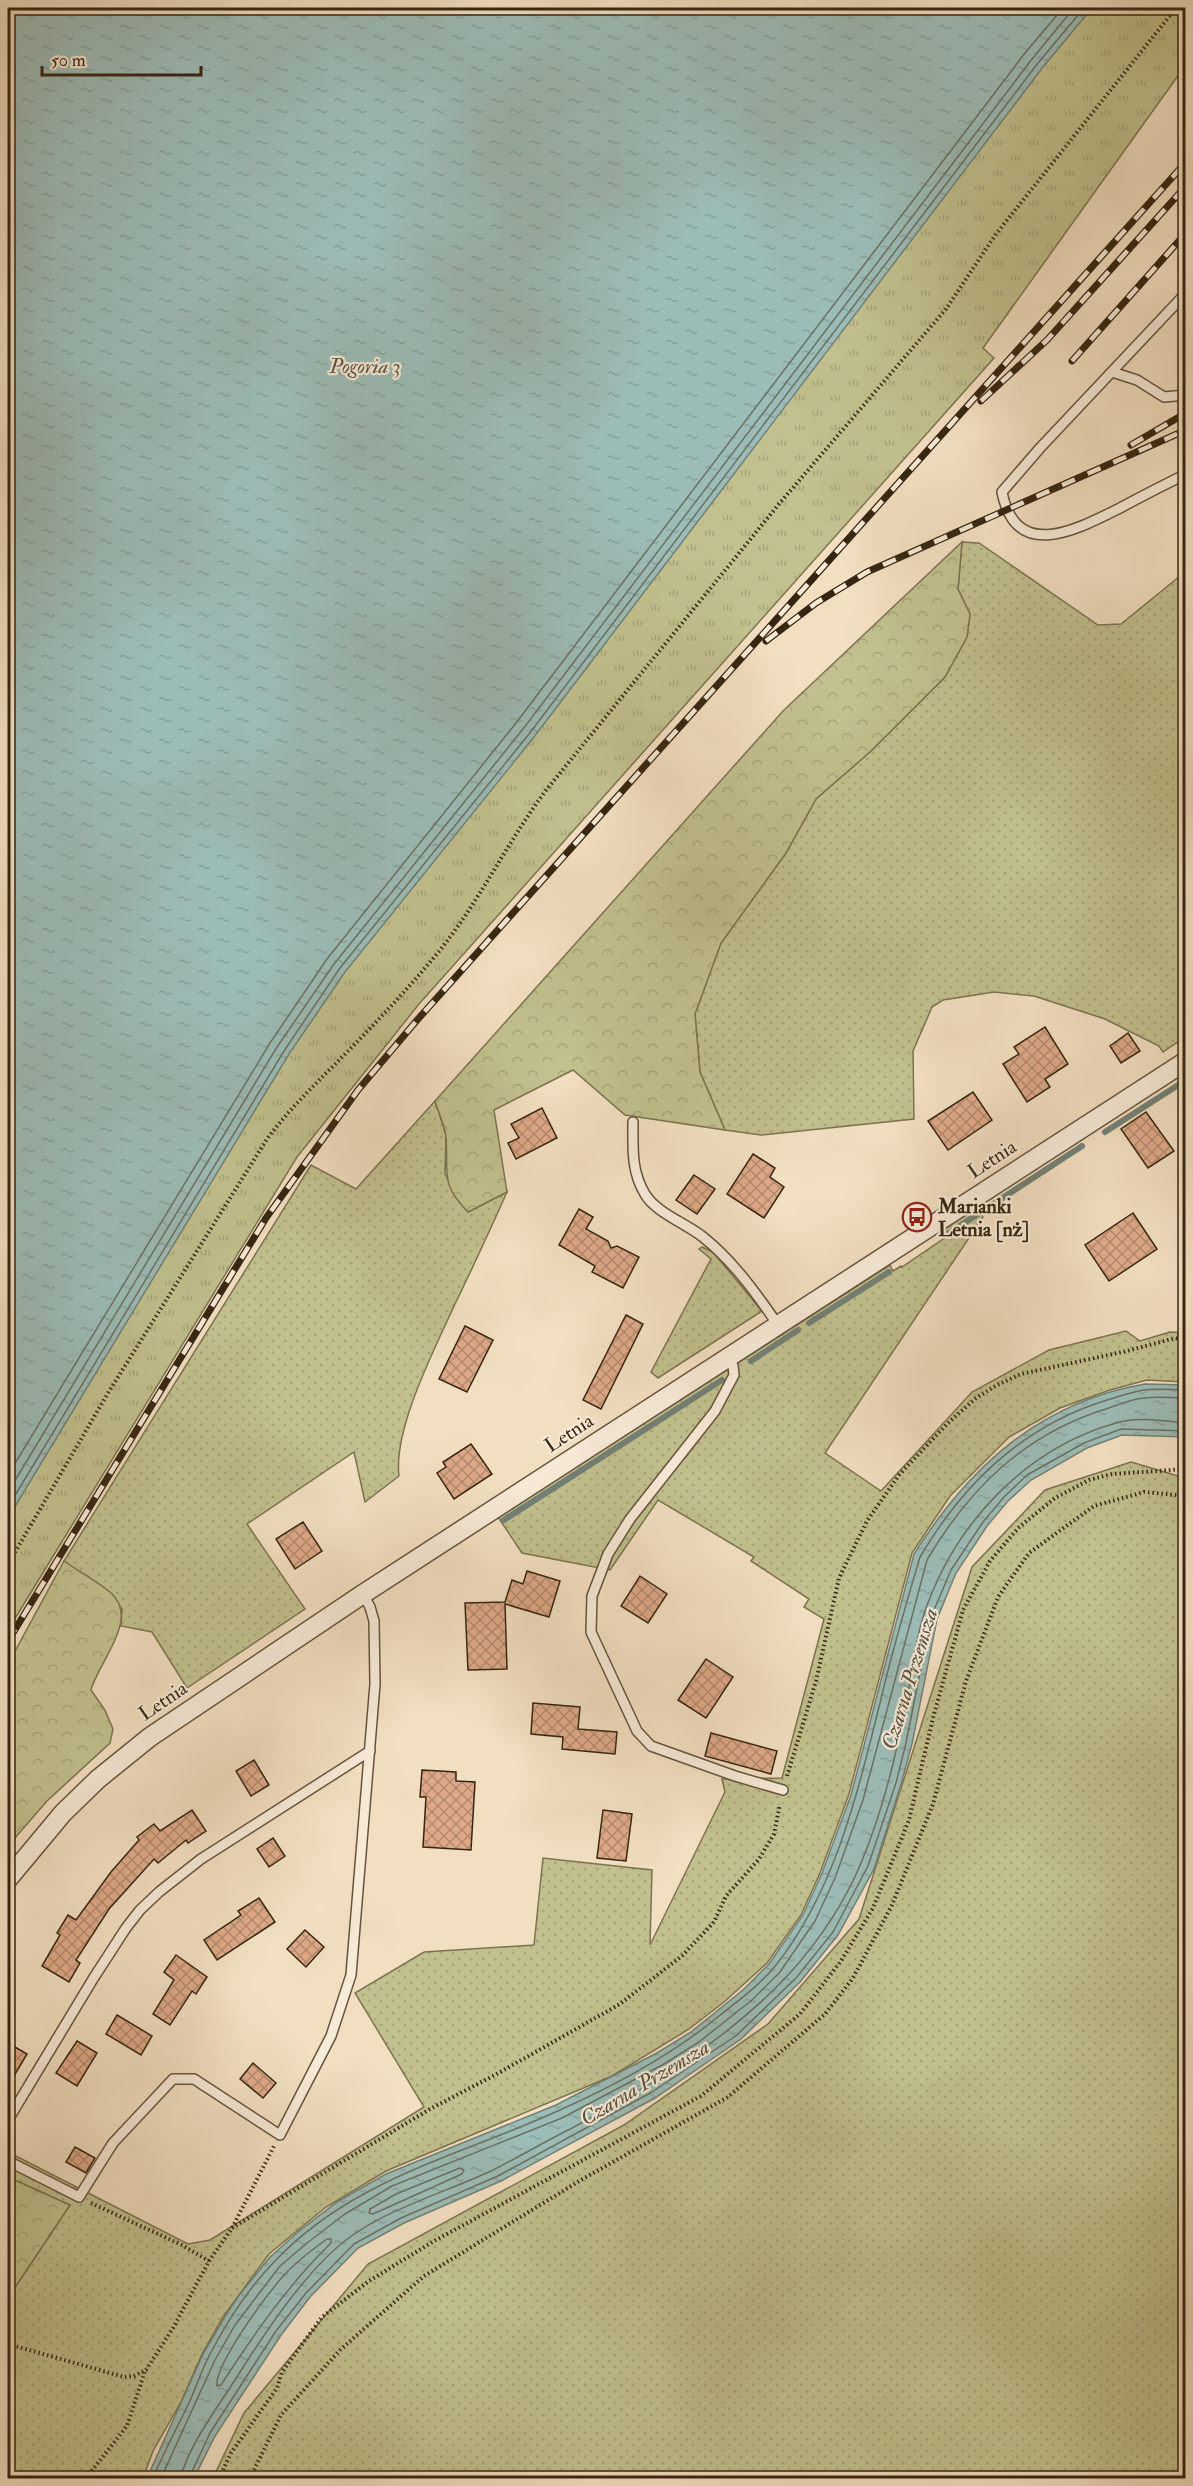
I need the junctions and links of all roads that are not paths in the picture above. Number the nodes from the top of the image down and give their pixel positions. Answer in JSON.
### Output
{"nodes":[{"id":1,"x":1185,"y":292,"type":"edge"},
{"id":2,"x":1112,"y":372,"type":"junction"},
{"id":3,"x":1185,"y":395,"type":"edge"},
{"id":4,"x":1185,"y":474,"type":"edge"},
{"id":5,"x":1185,"y":1061,"type":"edge"},
{"id":6,"x":633,"y":1122,"type":"dead end"},
{"id":7,"x":778,"y":1325,"type":"junction"},
{"id":8,"x":727,"y":1357,"type":"junction"},
{"id":9,"x":363,"y":1594,"type":"junction"},
{"id":10,"x":370,"y":1751,"type":"junction"},
{"id":11,"x":783,"y":1790,"type":"dead end"},
{"id":12,"x":8,"y":1879,"type":"edge"},
{"id":13,"x":8,"y":2120,"type":"edge"},
{"id":14,"x":8,"y":2161,"type":"edge"}],
"edges":[{"from":1,"to":2,"type":"lane"},
{"from":2,"to":3,"type":"lane"},
{"from":2,"to":4,"type":"lane"},
{"from":5,"to":7,"type":"street","name":"Letnia"},
{"from":6,"to":7,"type":"lane"},
{"from":7,"to":8,"type":"street","name":"Letnia"},
{"from":8,"to":9,"type":"street","name":"Letnia"},
{"from":8,"to":11,"type":"lane"},
{"from":9,"to":10,"type":"lane"},
{"from":9,"to":12,"type":"street","name":"Letnia"},
{"from":10,"to":13,"type":"lane"},
{"from":10,"to":14,"type":"lane"}]}
